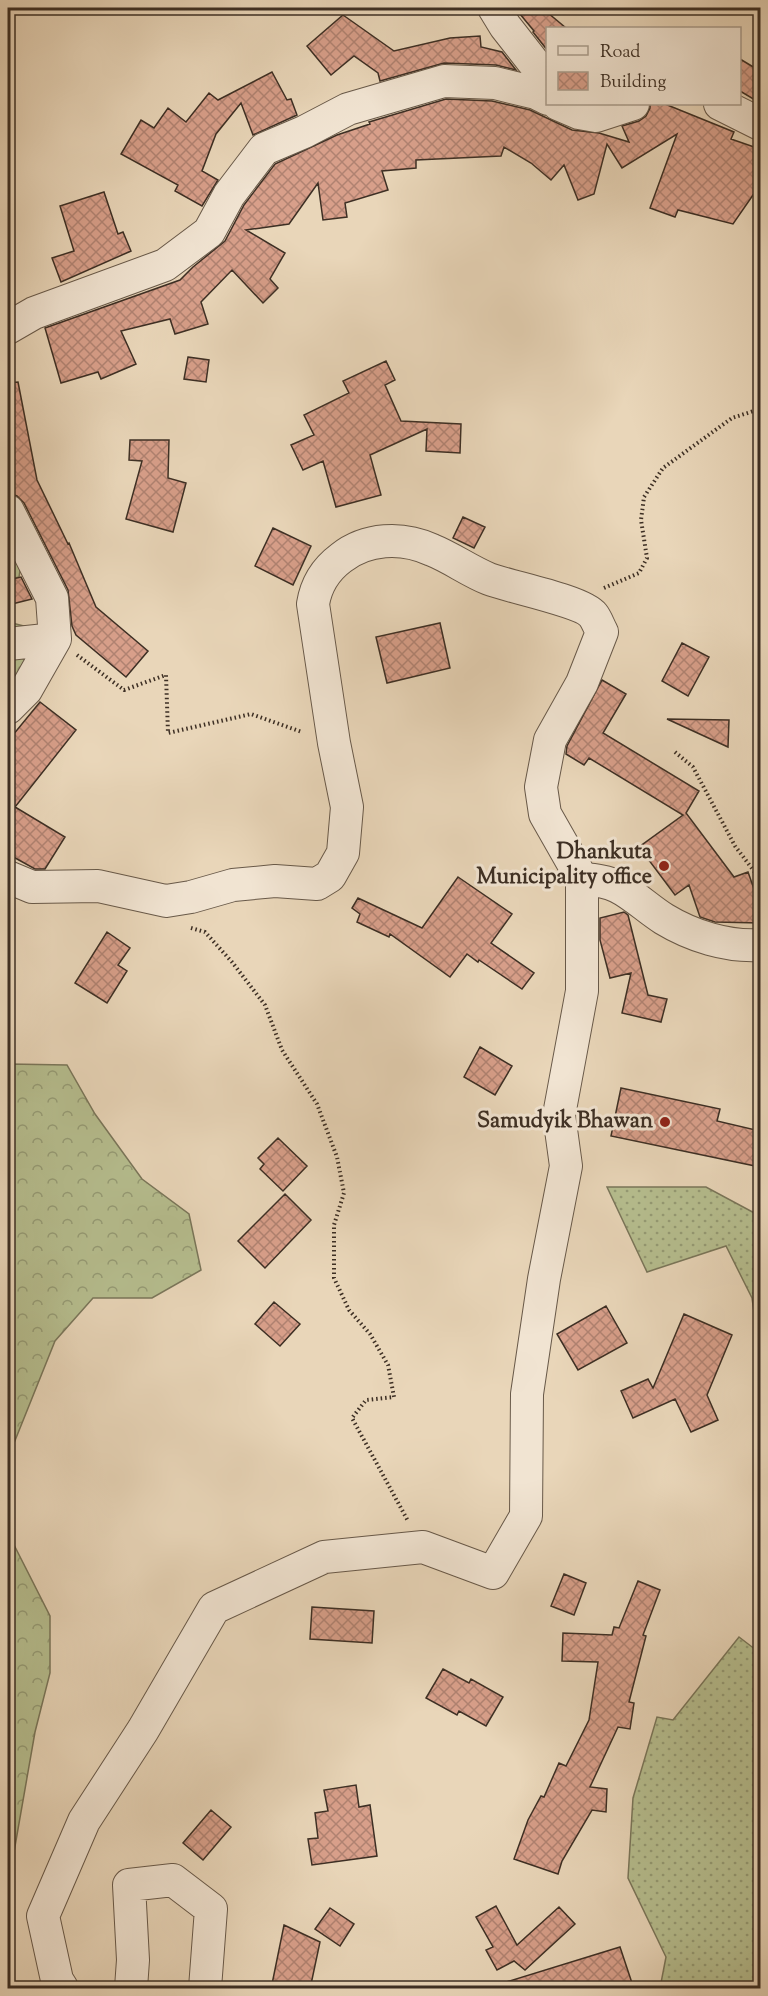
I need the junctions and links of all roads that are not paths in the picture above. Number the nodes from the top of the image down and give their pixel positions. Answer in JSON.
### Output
{"nodes":[{"id":1,"x":494,"y":8,"type":"edge"},
{"id":2,"x":546,"y":78,"type":"edge"},
{"id":3,"x":546,"y":98,"type":"edge"},
{"id":4,"x":630,"y":105,"type":"edge"},
{"id":5,"x":722,"y":105,"type":"edge"},
{"id":6,"x":569,"y":107,"type":"edge"},
{"id":7,"x":760,"y":124,"type":"edge"},
{"id":8,"x":8,"y":328,"type":"edge"},
{"id":9,"x":8,"y":511,"type":"edge"},
{"id":10,"x":55,"y":639,"type":"junction"},
{"id":11,"x":8,"y":644,"type":"edge"},
{"id":12,"x":8,"y":708,"type":"edge"},
{"id":13,"x":8,"y":877,"type":"edge"},
{"id":14,"x":582,"y":879,"type":"junction"},
{"id":15,"x":760,"y":945,"type":"edge"},
{"id":16,"x":62,"y":1989,"type":"edge"},
{"id":17,"x":131,"y":1989,"type":"edge"},
{"id":18,"x":205,"y":1989,"type":"edge"}],
"edges":[{"from":1,"to":2,"type":"street"},
{"from":3,"to":8,"type":"street"},
{"from":4,"to":6,"type":"street"},
{"from":5,"to":7,"type":"street"},
{"from":9,"to":10,"type":"street"},
{"from":10,"to":11,"type":"street"},
{"from":10,"to":12,"type":"street"},
{"from":13,"to":14,"type":"street"},
{"from":14,"to":15,"type":"street"},
{"from":14,"to":16,"type":"street"},
{"from":17,"to":18,"type":"street"}]}
